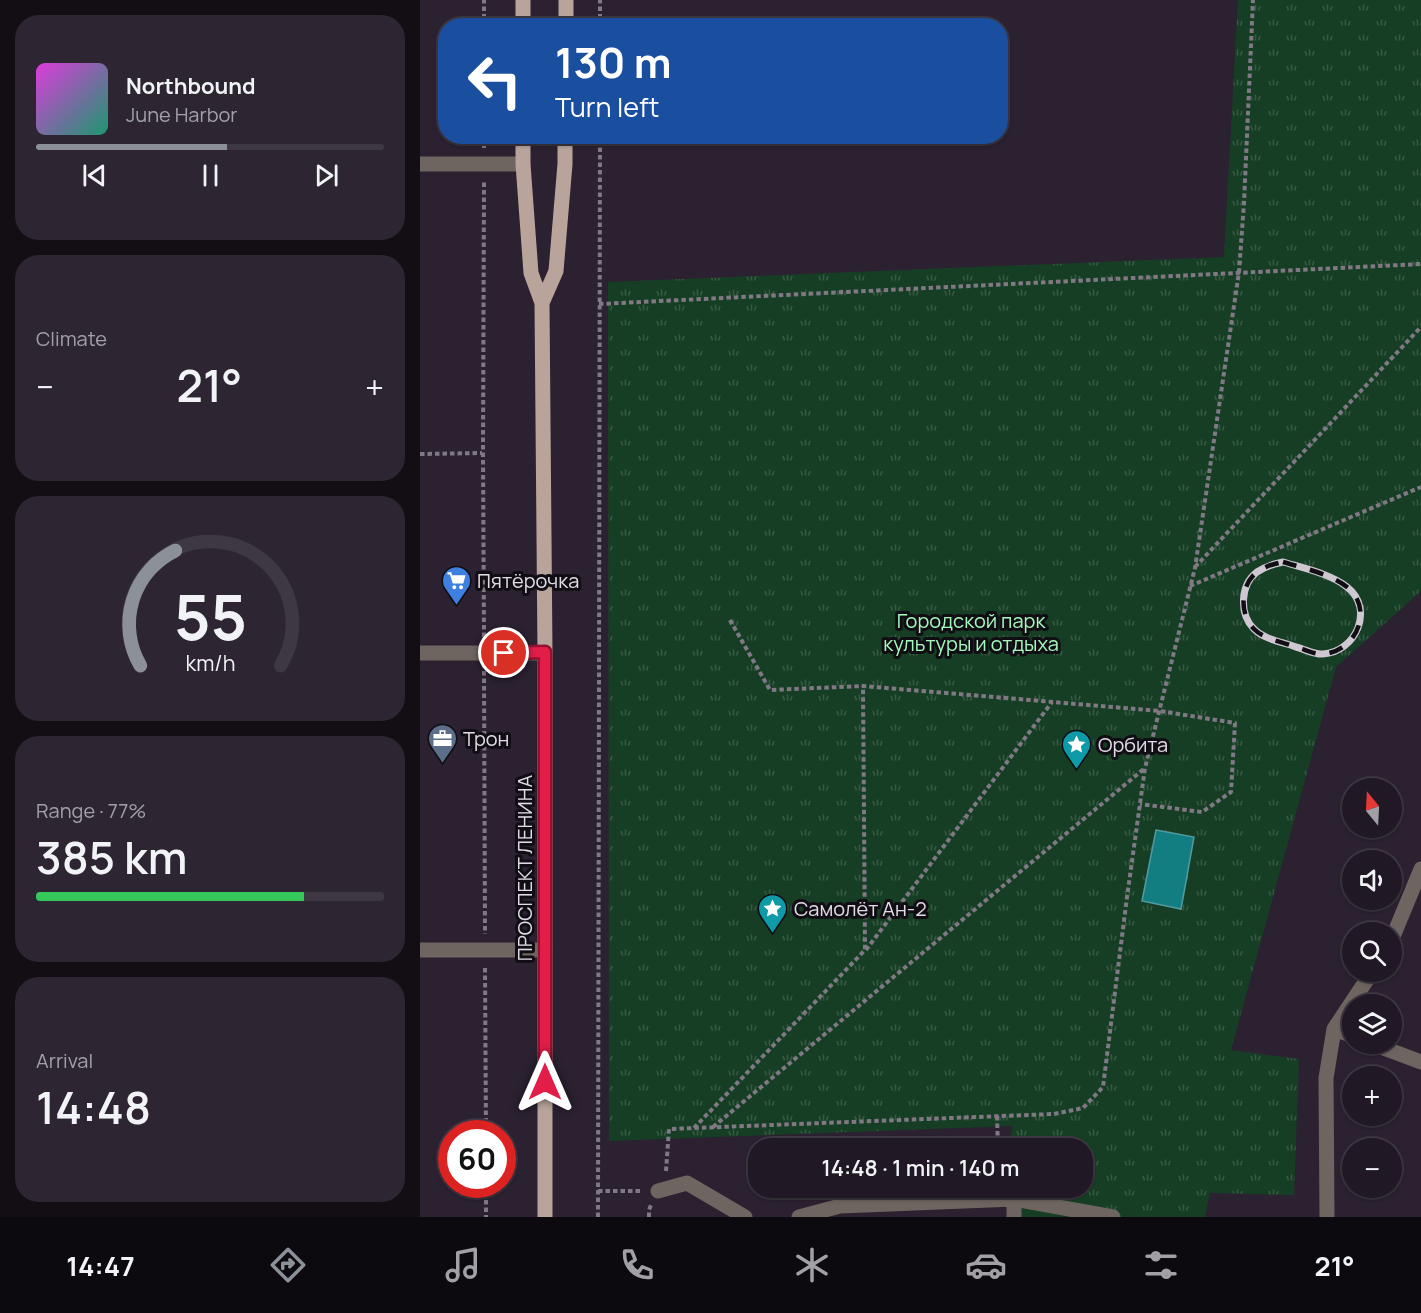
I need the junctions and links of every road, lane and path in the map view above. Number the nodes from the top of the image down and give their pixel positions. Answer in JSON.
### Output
{"nodes":[{"id":1,"x":484,"y":0,"type":"edge"},
{"id":2,"x":523,"y":0,"type":"edge"},
{"id":3,"x":566,"y":0,"type":"edge"},
{"id":4,"x":600,"y":0,"type":"edge"},
{"id":5,"x":1253,"y":0,"type":"edge"},
{"id":6,"x":484,"y":18,"type":"edge"},
{"id":7,"x":523,"y":18,"type":"edge"},
{"id":8,"x":566,"y":18,"type":"edge"},
{"id":9,"x":600,"y":18,"type":"edge"},
{"id":10,"x":523,"y":144,"type":"edge"},
{"id":11,"x":566,"y":144,"type":"edge"},
{"id":12,"x":600,"y":144,"type":"edge"},
{"id":13,"x":420,"y":164,"type":"edge"},
{"id":14,"x":523,"y":164,"type":"junction"},
{"id":15,"x":1421,"y":264,"type":"edge"},
{"id":16,"x":1239,"y":272,"type":"junction"},
{"id":17,"x":542,"y":303,"type":"junction"},
{"id":18,"x":599,"y":304,"type":"junction"},
{"id":19,"x":1421,"y":327,"type":"edge"},
{"id":20,"x":483,"y":453,"type":"dead end"},
{"id":21,"x":420,"y":454,"type":"edge"},
{"id":22,"x":1421,"y":486,"type":"edge"},
{"id":23,"x":1195,"y":568,"type":"junction"},
{"id":24,"x":1190,"y":586,"type":"junction"},
{"id":25,"x":730,"y":620,"type":"dead end"},
{"id":26,"x":545,"y":652,"type":"junction"},
{"id":27,"x":420,"y":653,"type":"edge"},
{"id":28,"x":863,"y":686,"type":"junction"},
{"id":29,"x":1052,"y":702,"type":"junction"},
{"id":30,"x":1160,"y":711,"type":"junction"},
{"id":31,"x":1145,"y":768,"type":"junction"},
{"id":32,"x":1140,"y":804,"type":"junction"},
{"id":33,"x":1421,"y":869,"type":"edge"},
{"id":34,"x":1399,"y":922,"type":"edge"},
{"id":35,"x":420,"y":950,"type":"edge"},
{"id":36,"x":545,"y":950,"type":"junction"},
{"id":37,"x":865,"y":950,"type":"junction"},
{"id":38,"x":1365,"y":982,"type":"edge"},
{"id":39,"x":1334,"y":1029,"type":"junction"},
{"id":40,"x":1342,"y":1032,"type":"edge"},
{"id":41,"x":1400,"y":1054,"type":"edge"},
{"id":42,"x":1421,"y":1062,"type":"edge"},
{"id":43,"x":997,"y":1116,"type":"junction"},
{"id":44,"x":712,"y":1127,"type":"junction"},
{"id":45,"x":693,"y":1128,"type":"junction"},
{"id":46,"x":669,"y":1129,"type":"dead end"},
{"id":47,"x":998,"y":1138,"type":"edge"},
{"id":48,"x":598,"y":1191,"type":"junction"},
{"id":49,"x":658,"y":1191,"type":"joint"},
{"id":50,"x":486,"y":1198,"type":"edge"},
{"id":51,"x":1014,"y":1199,"type":"junction"},
{"id":52,"x":916,"y":1210,"type":"edge"},
{"id":53,"x":486,"y":1217,"type":"edge"},
{"id":54,"x":545,"y":1217,"type":"edge"},
{"id":55,"x":598,"y":1217,"type":"edge"},
{"id":56,"x":745,"y":1217,"type":"edge"},
{"id":57,"x":799,"y":1217,"type":"edge"},
{"id":58,"x":1014,"y":1217,"type":"edge"},
{"id":59,"x":1113,"y":1217,"type":"edge"},
{"id":60,"x":1327,"y":1217,"type":"edge"}],
"edges":[{"from":1,"to":6,"type":"path"},
{"from":2,"to":7,"type":"main road"},
{"from":3,"to":8,"type":"main road"},
{"from":4,"to":9,"type":"path"},
{"from":5,"to":16,"type":"path"},
{"from":10,"to":14,"type":"main road","name":"ПРОСПЕКТ ЛЕНИНА"},
{"from":11,"to":17,"type":"main road","name":"ПРОСПЕКТ ЛЕНИНА"},
{"from":12,"to":18,"type":"path"},
{"from":13,"to":14,"type":"lane"},
{"from":14,"to":17,"type":"main road","name":"ПРОСПЕКТ ЛЕНИНА"},
{"from":15,"to":16,"type":"path"},
{"from":16,"to":18,"type":"path"},
{"from":16,"to":23,"type":"path"},
{"from":17,"to":26,"type":"main road","name":"ПРОСПЕКТ ЛЕНИНА"},
{"from":18,"to":48,"type":"path"},
{"from":19,"to":23,"type":"path"},
{"from":20,"to":21,"type":"path"},
{"from":22,"to":24,"type":"path"},
{"from":23,"to":24,"type":"path"},
{"from":24,"to":30,"type":"path"},
{"from":25,"to":28,"type":"path"},
{"from":26,"to":27,"type":"lane"},
{"from":26,"to":36,"type":"main road","name":"ПРОСПЕКТ ЛЕНИНА"},
{"from":28,"to":29,"type":"path"},
{"from":28,"to":37,"type":"path"},
{"from":29,"to":30,"type":"path"},
{"from":29,"to":37,"type":"path"},
{"from":30,"to":31,"type":"path"},
{"from":30,"to":32,"type":"path"},
{"from":31,"to":32,"type":"path"},
{"from":31,"to":44,"type":"path"},
{"from":32,"to":43,"type":"path"},
{"from":33,"to":34,"type":"lane"},
{"from":35,"to":36,"type":"lane"},
{"from":36,"to":54,"type":"main road","name":"ПРОСПЕКТ ЛЕНИНА"},
{"from":37,"to":45,"type":"path"},
{"from":38,"to":39,"type":"lane"},
{"from":39,"to":40,"type":"lane"},
{"from":39,"to":60,"type":"lane"},
{"from":41,"to":42,"type":"lane"},
{"from":43,"to":44,"type":"path"},
{"from":43,"to":47,"type":"path"},
{"from":44,"to":45,"type":"path"},
{"from":45,"to":46,"type":"path"},
{"from":48,"to":49,"type":"path"},
{"from":48,"to":55,"type":"path"},
{"from":49,"to":56,"type":"lane"},
{"from":50,"to":53,"type":"path"},
{"from":51,"to":52,"type":"lane"},
{"from":51,"to":58,"type":"lane"},
{"from":51,"to":59,"type":"lane"},
{"from":52,"to":57,"type":"lane"}]}
